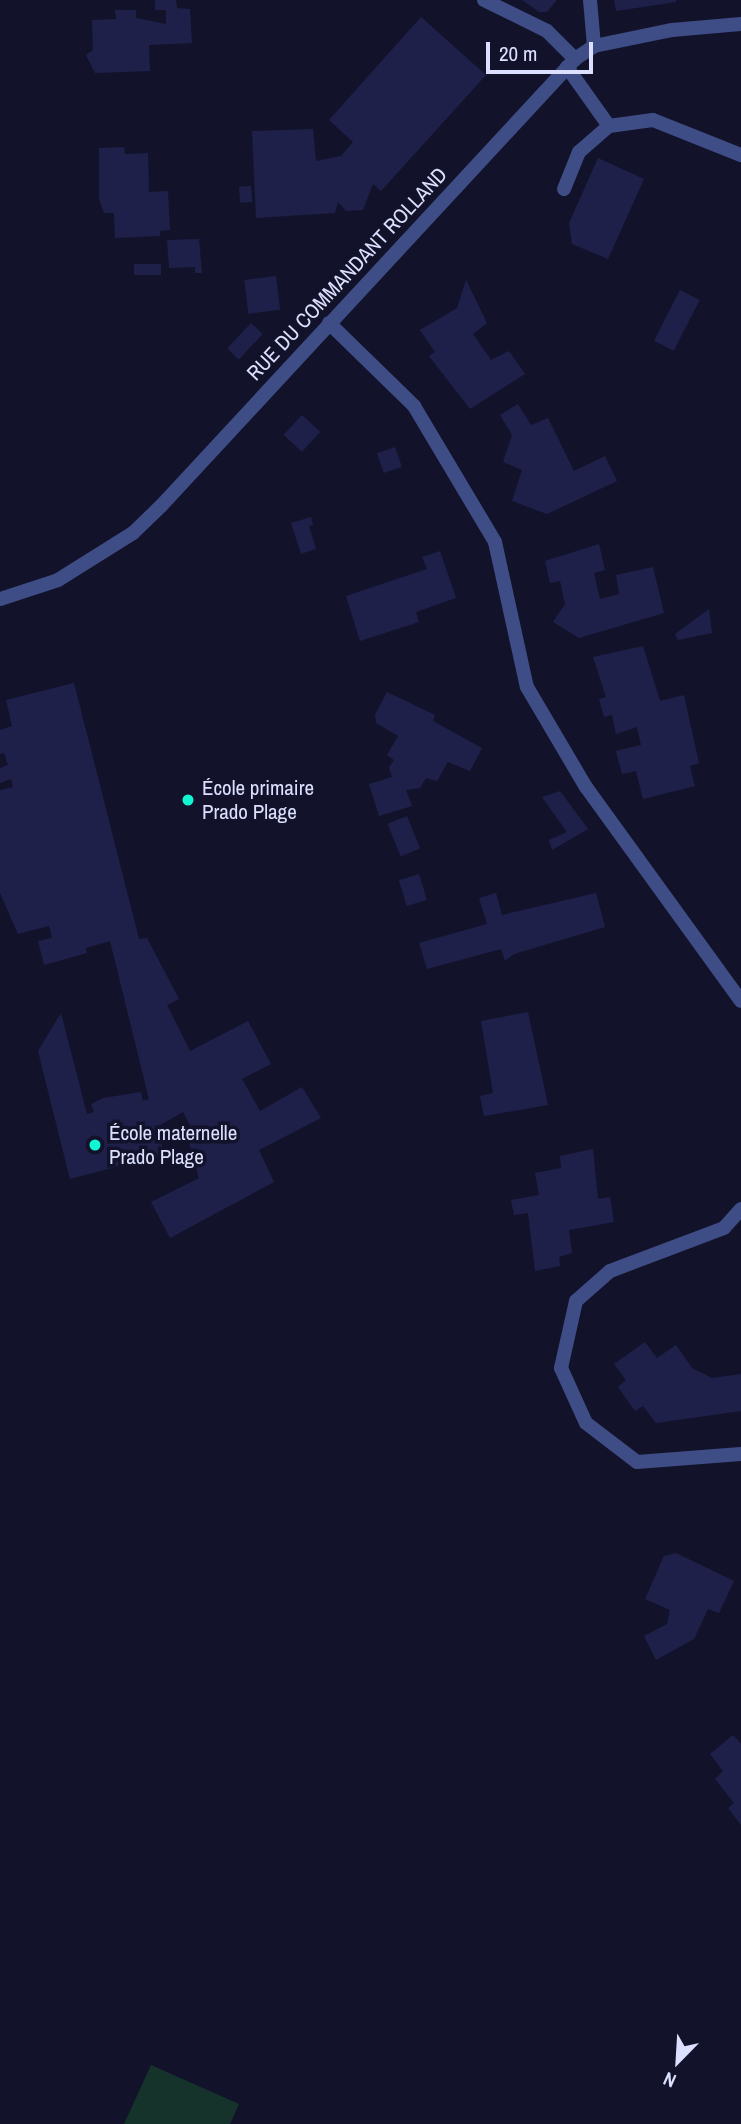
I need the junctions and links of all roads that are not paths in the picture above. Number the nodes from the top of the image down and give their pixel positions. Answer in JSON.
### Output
{"nodes":[{"id":1,"x":484,"y":0,"type":"edge"},
{"id":2,"x":590,"y":0,"type":"edge"},
{"id":3,"x":741,"y":24,"type":"edge"},
{"id":4,"x":594,"y":46,"type":"junction"},
{"id":5,"x":571,"y":63,"type":"junction"},
{"id":6,"x":610,"y":126,"type":"junction"},
{"id":7,"x":741,"y":155,"type":"edge"},
{"id":8,"x":564,"y":189,"type":"dead end"},
{"id":9,"x":329,"y":323,"type":"junction"},
{"id":10,"x":0,"y":599,"type":"edge"},
{"id":11,"x":741,"y":1001,"type":"edge"},
{"id":12,"x":741,"y":1209,"type":"edge"},
{"id":13,"x":741,"y":1454,"type":"edge"}],
"edges":[{"from":1,"to":5,"type":"street"},
{"from":2,"to":4,"type":"street"},
{"from":3,"to":4,"type":"street","name":"RUE DU COMMANDANT ROLLAND"},
{"from":4,"to":5,"type":"street","name":"RUE DU COMMANDANT ROLLAND"},
{"from":5,"to":6,"type":"street"},
{"from":5,"to":9,"type":"street","name":"RUE DU COMMANDANT ROLLAND"},
{"from":6,"to":7,"type":"street"},
{"from":6,"to":8,"type":"street"},
{"from":9,"to":10,"type":"street","name":"RUE DU COMMANDANT ROLLAND"},
{"from":9,"to":11,"type":"street"},
{"from":12,"to":13,"type":"street"}]}
